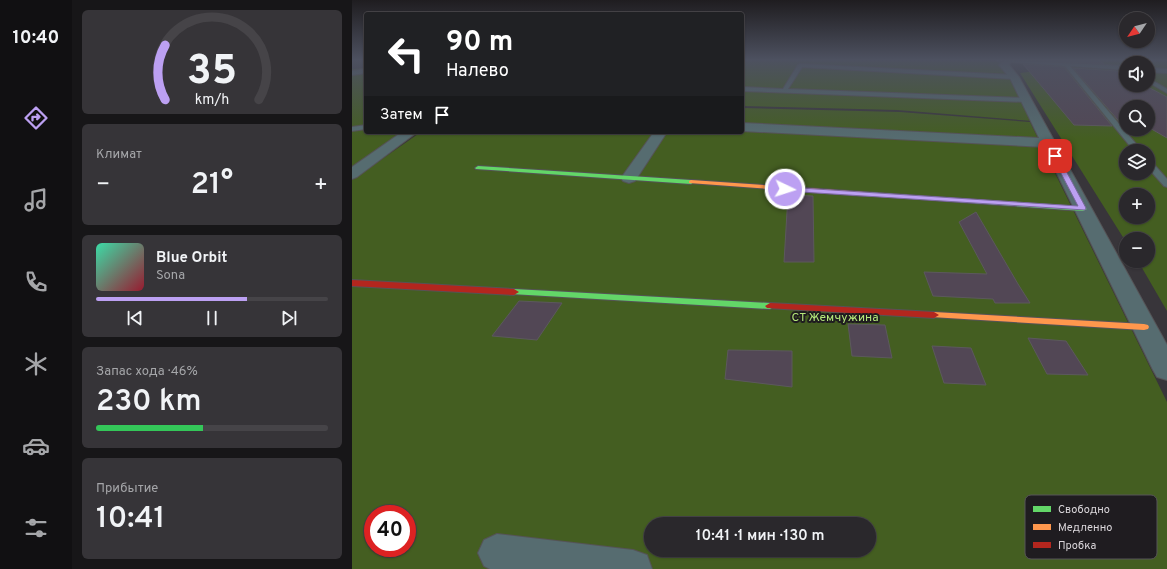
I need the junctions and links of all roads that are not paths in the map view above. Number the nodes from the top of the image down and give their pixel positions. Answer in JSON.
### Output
{"nodes":[{"id":1,"x":787,"y":87,"type":"edge"},
{"id":2,"x":1019,"y":87,"type":"edge"},
{"id":3,"x":1086,"y":87,"type":"edge"},
{"id":4,"x":744,"y":89,"type":"edge"},
{"id":5,"x":785,"y":90,"type":"junction"},
{"id":6,"x":1026,"y":100,"type":"junction"},
{"id":7,"x":364,"y":127,"type":"edge"},
{"id":8,"x":744,"y":127,"type":"edge"},
{"id":9,"x":352,"y":129,"type":"edge"},
{"id":10,"x":408,"y":134,"type":"edge"},
{"id":11,"x":660,"y":134,"type":"edge"},
{"id":12,"x":1048,"y":143,"type":"junction"},
{"id":13,"x":1132,"y":144,"type":"edge"},
{"id":14,"x":478,"y":168,"type":"dead end"},
{"id":15,"x":1155,"y":171,"type":"edge"},
{"id":16,"x":352,"y":174,"type":"edge"},
{"id":17,"x":629,"y":178,"type":"junction"},
{"id":18,"x":1167,"y":184,"type":"edge"},
{"id":19,"x":1082,"y":208,"type":"junction"},
{"id":20,"x":352,"y":282,"type":"edge"},
{"id":21,"x":1144,"y":327,"type":"junction"},
{"id":22,"x":1167,"y":370,"type":"edge"},
{"id":23,"x":497,"y":553,"type":"dead end"},
{"id":24,"x":633,"y":569,"type":"edge"}],
"edges":[{"from":1,"to":5,"type":"lane"},
{"from":2,"to":6,"type":"street"},
{"from":3,"to":13,"type":"lane"},
{"from":4,"to":5,"type":"lane"},
{"from":5,"to":6,"type":"lane"},
{"from":6,"to":12,"type":"street"},
{"from":7,"to":9,"type":"lane"},
{"from":8,"to":12,"type":"street"},
{"from":10,"to":16,"type":"street"},
{"from":11,"to":17,"type":"street"},
{"from":12,"to":19,"type":"street"},
{"from":14,"to":17,"type":"street"},
{"from":15,"to":18,"type":"lane"},
{"from":17,"to":19,"type":"street"},
{"from":19,"to":21,"type":"street"},
{"from":20,"to":21,"type":"street"},
{"from":21,"to":22,"type":"street"},
{"from":23,"to":24,"type":"street"}]}
